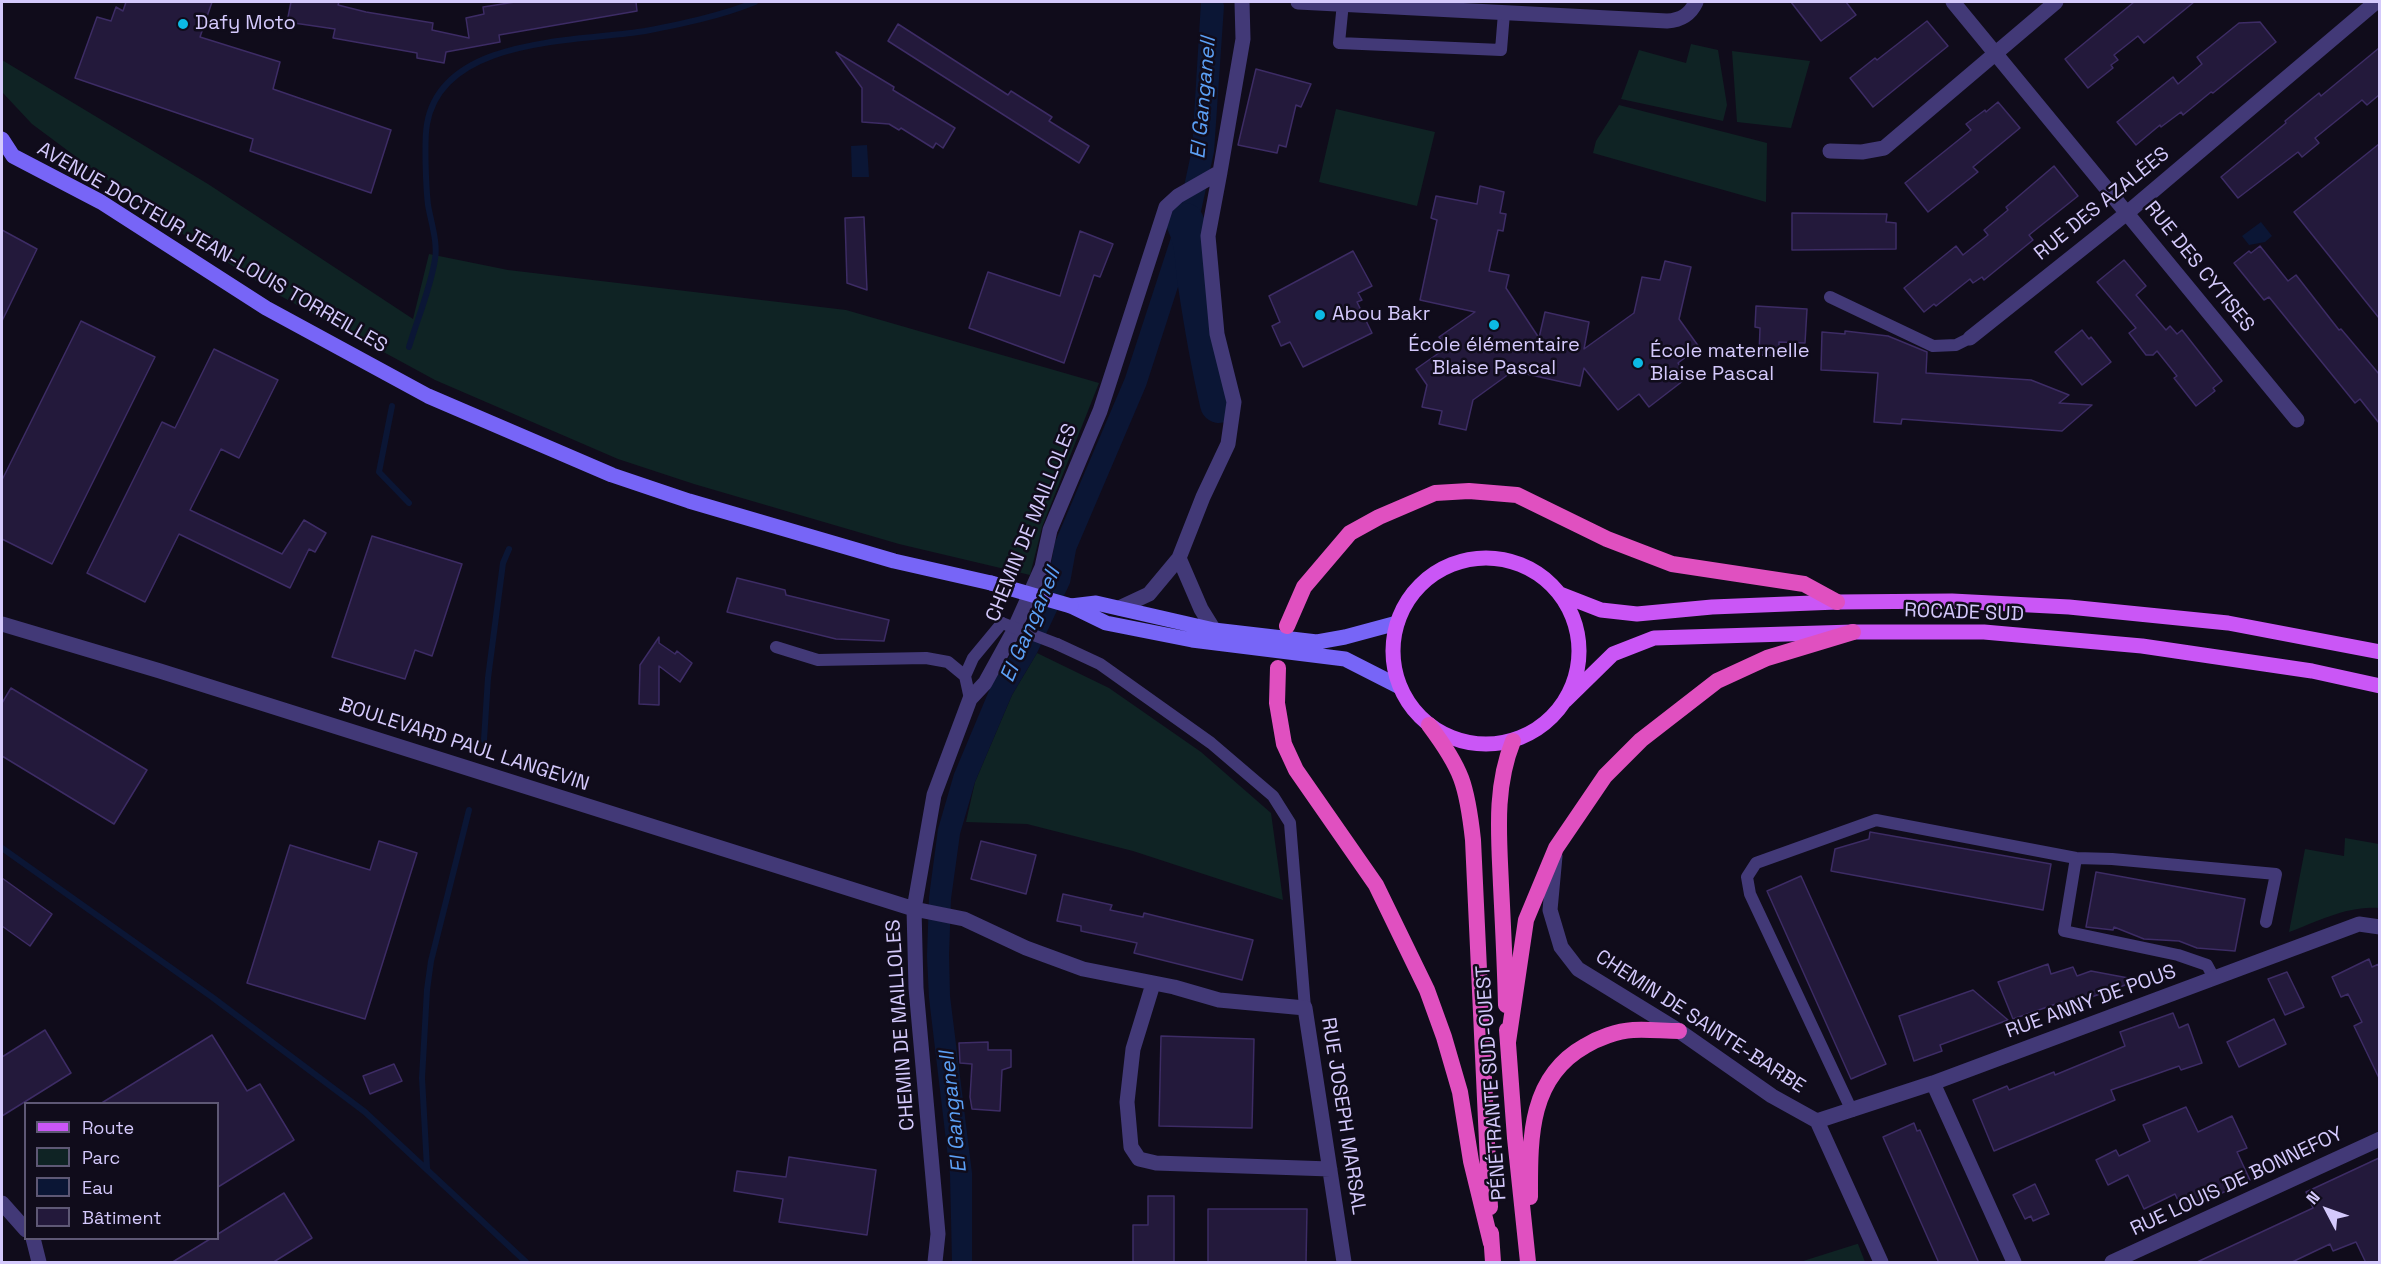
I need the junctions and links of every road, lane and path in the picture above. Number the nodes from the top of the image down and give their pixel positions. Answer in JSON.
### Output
{"nodes":[{"id":1,"x":1242,"y":2,"type":"edge"},
{"id":2,"x":1298,"y":2,"type":"edge"},
{"id":3,"x":1696,"y":2,"type":"edge"},
{"id":4,"x":1953,"y":2,"type":"edge"},
{"id":5,"x":2056,"y":2,"type":"edge"},
{"id":6,"x":2376,"y":2,"type":"edge"},
{"id":7,"x":1343,"y":3,"type":"junction"},
{"id":8,"x":1504,"y":13,"type":"junction"},
{"id":9,"x":1997,"y":53,"type":"junction"},
{"id":10,"x":2,"y":139,"type":"edge"},
{"id":11,"x":1830,"y":151,"type":"dead end"},
{"id":12,"x":7,"y":158,"type":"edge"},
{"id":13,"x":1216,"y":174,"type":"junction"},
{"id":14,"x":2127,"y":213,"type":"junction"},
{"id":15,"x":1830,"y":297,"type":"dead end"},
{"id":16,"x":1970,"y":338,"type":"joint"},
{"id":17,"x":2297,"y":420,"type":"dead end"},
{"id":18,"x":1179,"y":558,"type":"junction"},
{"id":19,"x":1560,"y":594,"type":"junction"},
{"id":20,"x":1837,"y":602,"type":"junction"},
{"id":21,"x":1071,"y":606,"type":"junction"},
{"id":22,"x":1119,"y":608,"type":"junction"},
{"id":23,"x":1397,"y":623,"type":"junction"},
{"id":24,"x":2,"y":624,"type":"edge"},
{"id":25,"x":1287,"y":626,"type":"dead end"},
{"id":26,"x":1214,"y":630,"type":"junction"},
{"id":27,"x":1853,"y":632,"type":"junction"},
{"id":28,"x":776,"y":648,"type":"dead end"},
{"id":29,"x":1316,"y":648,"type":"junction"},
{"id":30,"x":2379,"y":652,"type":"edge"},
{"id":31,"x":1278,"y":668,"type":"dead end"},
{"id":32,"x":965,"y":676,"type":"junction"},
{"id":33,"x":2379,"y":686,"type":"edge"},
{"id":34,"x":1400,"y":687,"type":"junction"},
{"id":35,"x":970,"y":699,"type":"junction"},
{"id":36,"x":1565,"y":700,"type":"junction"},
{"id":37,"x":1429,"y":725,"type":"junction"},
{"id":38,"x":1513,"y":741,"type":"junction"},
{"id":39,"x":1556,"y":848,"type":"junction"},
{"id":40,"x":2076,"y":858,"type":"junction"},
{"id":41,"x":918,"y":910,"type":"junction"},
{"id":42,"x":964,"y":919,"type":"joint"},
{"id":43,"x":2266,"y":922,"type":"dead end"},
{"id":44,"x":2379,"y":927,"type":"edge"},
{"id":45,"x":2214,"y":978,"type":"junction"},
{"id":46,"x":1153,"y":984,"type":"junction"},
{"id":47,"x":1305,"y":1008,"type":"junction"},
{"id":48,"x":1679,"y":1031,"type":"junction"},
{"id":49,"x":1508,"y":1042,"type":"junction"},
{"id":50,"x":1933,"y":1083,"type":"junction"},
{"id":51,"x":1852,"y":1111,"type":"junction"},
{"id":52,"x":1817,"y":1122,"type":"junction"},
{"id":53,"x":2379,"y":1139,"type":"edge"},
{"id":54,"x":1330,"y":1169,"type":"junction"},
{"id":55,"x":2,"y":1203,"type":"edge"},
{"id":56,"x":24,"y":1228,"type":"edge"},
{"id":57,"x":33,"y":1240,"type":"edge"},
{"id":58,"x":1491,"y":1243,"type":"junction"},
{"id":59,"x":39,"y":1263,"type":"edge"},
{"id":60,"x":935,"y":1263,"type":"edge"},
{"id":61,"x":1344,"y":1263,"type":"edge"},
{"id":62,"x":1493,"y":1263,"type":"edge"},
{"id":63,"x":1529,"y":1263,"type":"edge"},
{"id":64,"x":1881,"y":1263,"type":"edge"},
{"id":65,"x":2014,"y":1263,"type":"edge"},
{"id":66,"x":2112,"y":1263,"type":"edge"}],
"edges":[{"from":1,"to":13,"type":"street"},
{"from":2,"to":7,"type":"street"},
{"from":3,"to":8,"type":"street"},
{"from":4,"to":9,"type":"street","name":"RUE DES CYTISES"},
{"from":5,"to":9,"type":"street"},
{"from":6,"to":14,"type":"street","name":"RUE DES AZALÉES"},
{"from":7,"to":8,"type":"street"},
{"from":7,"to":8,"type":"lane"},
{"from":9,"to":11,"type":"street"},
{"from":9,"to":14,"type":"street","name":"RUE DES CYTISES"},
{"from":10,"to":12,"type":"main road","name":"AVENUE DOCTEUR JEAN-LOUIS TORREILLES"},
{"from":12,"to":21,"type":"main road","name":"AVENUE DOCTEUR JEAN-LOUIS TORREILLES","bridge":true},
{"from":13,"to":18,"type":"street"},
{"from":13,"to":35,"type":"street","name":"CHEMIN DE MAILLOLES"},
{"from":14,"to":16,"type":"street","name":"RUE DES AZALÉES"},
{"from":14,"to":17,"type":"street","name":"RUE DES CYTISES"},
{"from":15,"to":16,"type":"lane","name":"RUE DES AZALÉES"},
{"from":18,"to":22,"type":"street"},
{"from":18,"to":26,"type":"street"},
{"from":19,"to":20,"type":"main road","name":"ROCADE SUD"},
{"from":19,"to":23,"type":"main road"},
{"from":19,"to":36,"type":"main road"},
{"from":20,"to":25,"type":"highway"},
{"from":20,"to":30,"type":"main road","name":"ROCADE SUD"},
{"from":21,"to":22,"type":"main road","name":"AVENUE DOCTEUR JEAN-LOUIS TORREILLES"},
{"from":21,"to":29,"type":"main road","name":"AVENUE DOCTEUR JEAN-LOUIS TORREILLES"},
{"from":22,"to":26,"type":"main road","name":"AVENUE DOCTEUR JEAN-LOUIS TORREILLES"},
{"from":23,"to":29,"type":"main road"},
{"from":23,"to":34,"type":"main road"},
{"from":24,"to":41,"type":"street","name":"BOULEVARD PAUL LANGEVIN"},
{"from":26,"to":29,"type":"main road","name":"AVENUE DOCTEUR JEAN-LOUIS TORREILLES"},
{"from":27,"to":33,"type":"main road","name":"ROCADE SUD"},
{"from":27,"to":36,"type":"main road","name":"ROCADE SUD"},
{"from":27,"to":39,"type":"highway"},
{"from":28,"to":32,"type":"lane"},
{"from":29,"to":34,"type":"main road"},
{"from":31,"to":58,"type":"highway"},
{"from":32,"to":35,"type":"lane"},
{"from":32,"to":47,"type":"lane","bridge":true},
{"from":34,"to":37,"type":"main road"},
{"from":35,"to":41,"type":"street","name":"CHEMIN DE MAILLOLES"},
{"from":36,"to":38,"type":"main road"},
{"from":37,"to":38,"type":"main road"},
{"from":37,"to":58,"type":"highway","name":"PÉNÉTRANTE SUD-OUEST"},
{"from":38,"to":49,"type":"highway","name":"PÉNÉTRANTE SUD-OUEST"},
{"from":39,"to":48,"type":"street","name":"CHEMIN DE SAINTE-BARBE"},
{"from":39,"to":49,"type":"highway"},
{"from":40,"to":43,"type":"lane"},
{"from":40,"to":45,"type":"lane"},
{"from":40,"to":51,"type":"lane"},
{"from":41,"to":42,"type":"street","name":"BOULEVARD PAUL LANGEVIN"},
{"from":41,"to":60,"type":"street","name":"CHEMIN DE MAILLOLES"},
{"from":42,"to":46,"type":"street","name":"RUE JOSEPH MARSAL"},
{"from":44,"to":45,"type":"street","name":"RUE ANNY DE POUS"},
{"from":45,"to":50,"type":"street","name":"RUE ANNY DE POUS"},
{"from":46,"to":47,"type":"street","name":"RUE JOSEPH MARSAL"},
{"from":46,"to":54,"type":"street"},
{"from":47,"to":54,"type":"street","name":"RUE JOSEPH MARSAL"},
{"from":48,"to":52,"type":"street","name":"CHEMIN DE SAINTE-BARBE"},
{"from":48,"to":63,"type":"highway"},
{"from":49,"to":63,"type":"highway","name":"PÉNÉTRANTE SUD-OUEST"},
{"from":50,"to":51,"type":"street","name":"RUE ANNY DE POUS"},
{"from":50,"to":65,"type":"street"},
{"from":51,"to":52,"type":"street","name":"RUE ANNY DE POUS"},
{"from":52,"to":64,"type":"street"},
{"from":53,"to":66,"type":"street","name":"RUE LOUIS DE BONNEFOY"},
{"from":54,"to":61,"type":"street","name":"RUE JOSEPH MARSAL"},
{"from":55,"to":56,"type":"street"},
{"from":57,"to":59,"type":"street"},
{"from":58,"to":62,"type":"highway","name":"PÉNÉTRANTE SUD-OUEST"}]}
